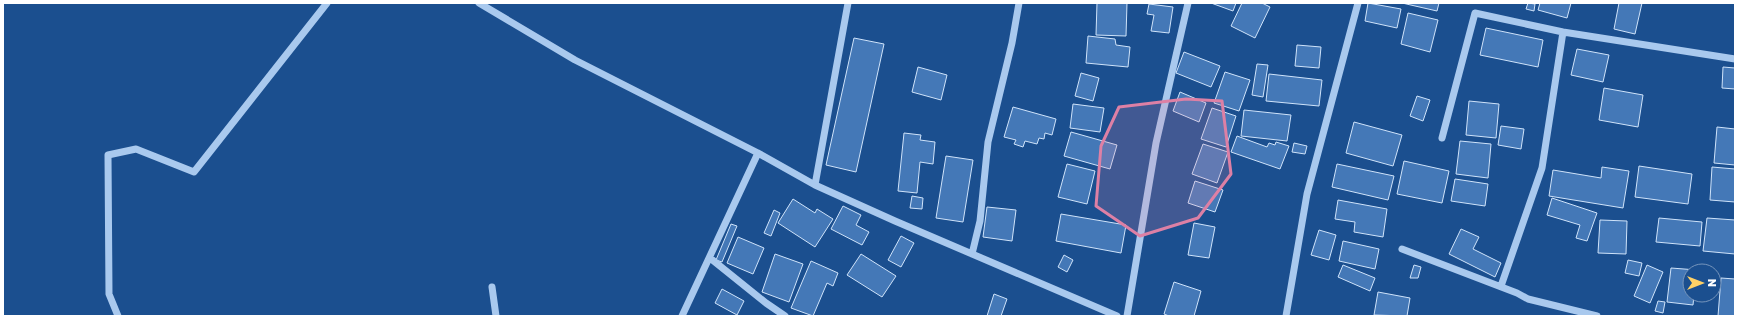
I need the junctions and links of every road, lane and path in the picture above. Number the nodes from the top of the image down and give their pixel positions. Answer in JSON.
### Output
{"nodes":[{"id":1,"x":327,"y":3,"type":"edge"},
{"id":2,"x":478,"y":3,"type":"edge"},
{"id":3,"x":848,"y":3,"type":"edge"},
{"id":4,"x":1019,"y":3,"type":"edge"},
{"id":5,"x":1188,"y":3,"type":"edge"},
{"id":6,"x":1358,"y":3,"type":"edge"},
{"id":7,"x":490,"y":6,"type":"edge"},
{"id":8,"x":1563,"y":32,"type":"junction"},
{"id":9,"x":1735,"y":59,"type":"edge"},
{"id":10,"x":1442,"y":138,"type":"dead end"},
{"id":11,"x":758,"y":153,"type":"junction"},
{"id":12,"x":815,"y":184,"type":"junction"},
{"id":13,"x":1402,"y":249,"type":"dead end"},
{"id":14,"x":972,"y":254,"type":"junction"},
{"id":15,"x":710,"y":258,"type":"junction"},
{"id":16,"x":1501,"y":286,"type":"junction"},
{"id":17,"x":492,"y":288,"type":"dead end"},
{"id":18,"x":118,"y":316,"type":"edge"},
{"id":19,"x":496,"y":316,"type":"edge"},
{"id":20,"x":682,"y":316,"type":"edge"},
{"id":21,"x":785,"y":316,"type":"edge"},
{"id":22,"x":1117,"y":316,"type":"edge"},
{"id":23,"x":1127,"y":316,"type":"edge"},
{"id":24,"x":1286,"y":316,"type":"edge"},
{"id":25,"x":1597,"y":316,"type":"edge"}],
"edges":[{"from":1,"to":18,"type":"street"},
{"from":2,"to":7,"type":"street"},
{"from":3,"to":12,"type":"street"},
{"from":4,"to":14,"type":"street"},
{"from":5,"to":23,"type":"street"},
{"from":6,"to":24,"type":"street"},
{"from":7,"to":11,"type":"street"},
{"from":8,"to":9,"type":"street"},
{"from":8,"to":10,"type":"street"},
{"from":8,"to":16,"type":"street"},
{"from":11,"to":12,"type":"street"},
{"from":11,"to":15,"type":"street"},
{"from":12,"to":14,"type":"street"},
{"from":13,"to":16,"type":"street"},
{"from":14,"to":22,"type":"street"},
{"from":15,"to":20,"type":"street"},
{"from":15,"to":21,"type":"street"},
{"from":16,"to":25,"type":"street"},
{"from":17,"to":19,"type":"street"}]}
